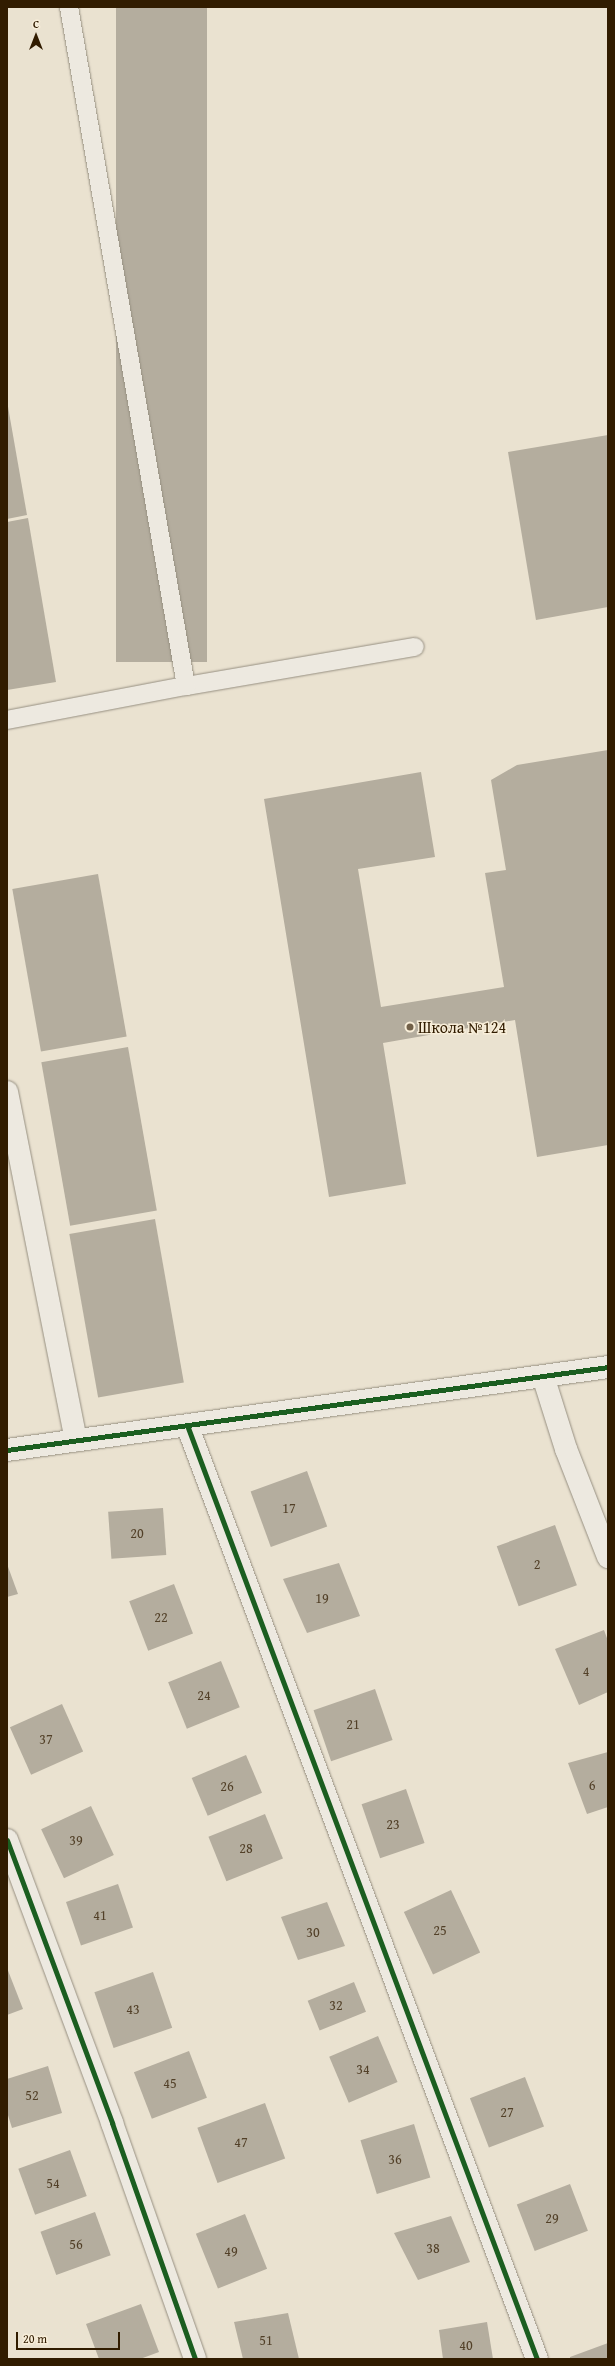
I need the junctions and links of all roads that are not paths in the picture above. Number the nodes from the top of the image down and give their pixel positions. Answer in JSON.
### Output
{"nodes":[{"id":1,"x":69,"y":7,"type":"edge"},
{"id":2,"x":414,"y":647,"type":"dead end"},
{"id":3,"x":186,"y":686,"type":"junction"},
{"id":4,"x":7,"y":720,"type":"edge"},
{"id":5,"x":7,"y":1092,"type":"edge"},
{"id":6,"x":608,"y":1367,"type":"edge"},
{"id":7,"x":543,"y":1376,"type":"junction"},
{"id":8,"x":187,"y":1425,"type":"junction"},
{"id":9,"x":76,"y":1440,"type":"junction"},
{"id":10,"x":7,"y":1450,"type":"edge"},
{"id":11,"x":608,"y":1557,"type":"edge"},
{"id":12,"x":7,"y":1840,"type":"edge"},
{"id":13,"x":196,"y":2359,"type":"edge"},
{"id":14,"x":537,"y":2359,"type":"edge"}],
"edges":[{"from":1,"to":3,"type":"lane"},
{"from":2,"to":3,"type":"lane"},
{"from":3,"to":4,"type":"lane"},
{"from":5,"to":9,"type":"street"},
{"from":6,"to":7,"type":"street"},
{"from":7,"to":8,"type":"street"},
{"from":7,"to":11,"type":"street"},
{"from":8,"to":9,"type":"street"},
{"from":8,"to":14,"type":"street"},
{"from":9,"to":10,"type":"street"},
{"from":12,"to":13,"type":"street"}]}
